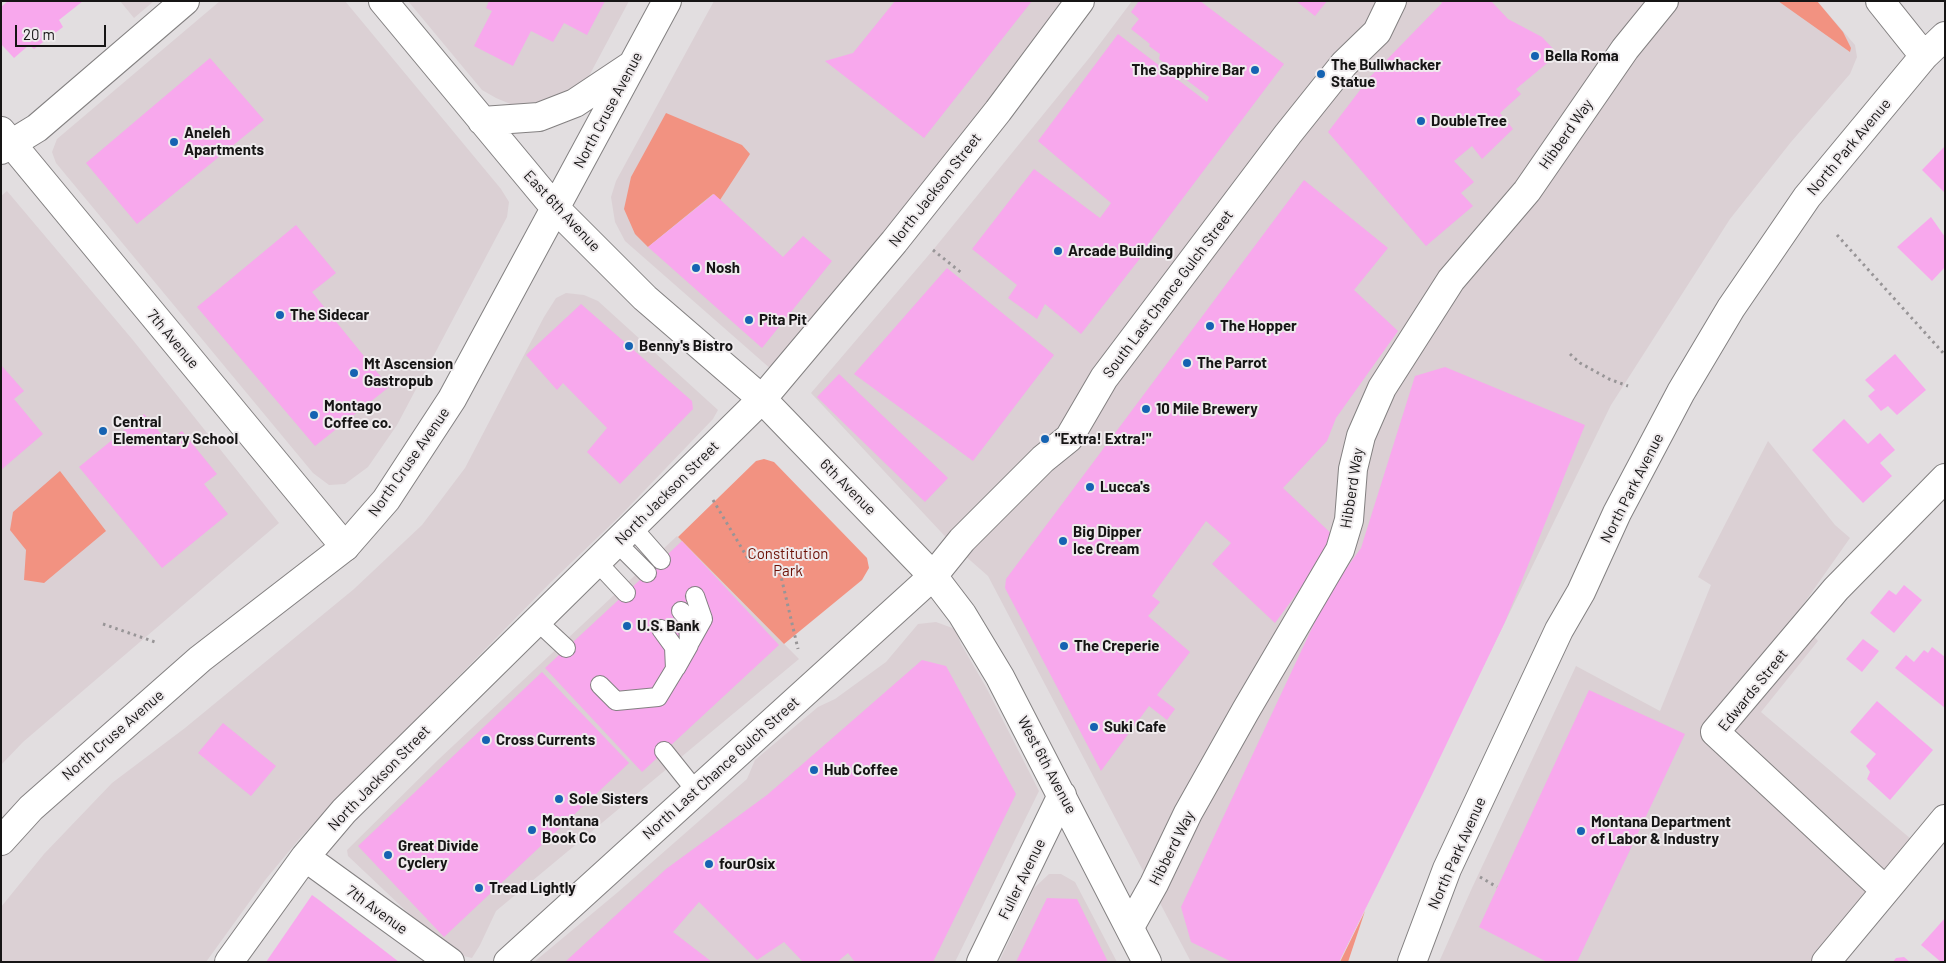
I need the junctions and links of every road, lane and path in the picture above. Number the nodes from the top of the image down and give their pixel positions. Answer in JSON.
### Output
{"nodes":[{"id":1,"x":185,"y":1,"type":"edge"},
{"id":2,"x":383,"y":1,"type":"edge"},
{"id":3,"x":667,"y":1,"type":"edge"},
{"id":4,"x":1080,"y":1,"type":"edge"},
{"id":5,"x":1392,"y":1,"type":"edge"},
{"id":6,"x":1664,"y":1,"type":"edge"},
{"id":7,"x":1880,"y":1,"type":"edge"},
{"id":8,"x":1945,"y":36,"type":"edge"},
{"id":9,"x":1924,"y":56,"type":"junction"},
{"id":10,"x":633,"y":65,"type":"junction"},
{"id":11,"x":482,"y":120,"type":"junction"},
{"id":12,"x":5,"y":142,"type":"edge"},
{"id":13,"x":556,"y":208,"type":"junction"},
{"id":14,"x":1837,"y":235,"type":"dead end"},
{"id":15,"x":933,"y":250,"type":"dead end"},
{"id":16,"x":963,"y":274,"type":"dead end"},
{"id":17,"x":1570,"y":354,"type":"dead end"},
{"id":18,"x":1945,"y":355,"type":"edge"},
{"id":19,"x":1628,"y":386,"type":"dead end"},
{"id":20,"x":762,"y":399,"type":"junction"},
{"id":21,"x":1945,"y":478,"type":"edge"},
{"id":22,"x":713,"y":500,"type":"dead end"},
{"id":23,"x":624,"y":535,"type":"junction"},
{"id":24,"x":346,"y":547,"type":"junction"},
{"id":25,"x":661,"y":560,"type":"dead end"},
{"id":26,"x":597,"y":562,"type":"junction"},
{"id":27,"x":750,"y":562,"type":"dead end"},
{"id":28,"x":780,"y":572,"type":"dead end"},
{"id":29,"x":647,"y":573,"type":"dead end"},
{"id":30,"x":933,"y":576,"type":"junction"},
{"id":31,"x":626,"y":593,"type":"dead end"},
{"id":32,"x":695,"y":596,"type":"dead end"},
{"id":33,"x":680,"y":611,"type":"dead end"},
{"id":34,"x":537,"y":621,"type":"junction"},
{"id":35,"x":103,"y":624,"type":"dead end"},
{"id":36,"x":661,"y":629,"type":"dead end"},
{"id":37,"x":155,"y":642,"type":"dead end"},
{"id":38,"x":688,"y":645,"type":"junction"},
{"id":39,"x":566,"y":648,"type":"dead end"},
{"id":40,"x":798,"y":650,"type":"dead end"},
{"id":41,"x":675,"y":669,"type":"junction"},
{"id":42,"x":600,"y":685,"type":"dead end"},
{"id":43,"x":664,"y":751,"type":"dead end"},
{"id":44,"x":696,"y":791,"type":"junction"},
{"id":45,"x":1062,"y":795,"type":"junction"},
{"id":46,"x":1945,"y":819,"type":"edge"},
{"id":47,"x":1,"y":841,"type":"edge"},
{"id":48,"x":305,"y":857,"type":"junction"},
{"id":49,"x":1480,"y":877,"type":"dead end"},
{"id":50,"x":1497,"y":887,"type":"dead end"},
{"id":51,"x":1885,"y":890,"type":"junction"},
{"id":52,"x":1130,"y":927,"type":"junction"},
{"id":53,"x":229,"y":962,"type":"edge"},
{"id":54,"x":450,"y":962,"type":"edge"},
{"id":55,"x":508,"y":962,"type":"edge"},
{"id":56,"x":981,"y":962,"type":"edge"},
{"id":57,"x":1147,"y":962,"type":"edge"},
{"id":58,"x":1412,"y":962,"type":"edge"},
{"id":59,"x":1826,"y":962,"type":"edge"}],
"edges":[{"from":1,"to":12,"type":"street"},
{"from":2,"to":11,"type":"street","name":"East 6th Avenue"},
{"from":3,"to":10,"type":"street","name":"North Cruse Avenue"},
{"from":4,"to":20,"type":"street","name":"North Jackson Street"},
{"from":5,"to":30,"type":"street","name":"South Last Chance Gulch Street"},
{"from":6,"to":52,"type":"street","name":"Hibberd Way"},
{"from":7,"to":9,"type":"street"},
{"from":8,"to":9,"type":"street","name":"North Park Avenue"},
{"from":9,"to":58,"type":"street","name":"North Park Avenue"},
{"from":10,"to":11,"type":"street"},
{"from":10,"to":13,"type":"street","name":"North Cruse Avenue"},
{"from":11,"to":13,"type":"street","name":"East 6th Avenue"},
{"from":12,"to":24,"type":"street","name":"7th Avenue"},
{"from":13,"to":20,"type":"street","name":"East 6th Avenue"},
{"from":13,"to":24,"type":"street","name":"North Cruse Avenue"},
{"from":14,"to":18,"type":"path"},
{"from":15,"to":16,"type":"path"},
{"from":17,"to":19,"type":"path"},
{"from":20,"to":23,"type":"street","name":"North Jackson Street"},
{"from":20,"to":30,"type":"street","name":"6th Avenue"},
{"from":21,"to":51,"type":"street","name":"Edwards Street"},
{"from":22,"to":27,"type":"path"},
{"from":23,"to":25,"type":"lane"},
{"from":23,"to":26,"type":"street","name":"North Jackson Street"},
{"from":23,"to":29,"type":"lane"},
{"from":24,"to":47,"type":"street","name":"North Cruse Avenue"},
{"from":26,"to":31,"type":"lane"},
{"from":26,"to":34,"type":"street","name":"North Jackson Street"},
{"from":28,"to":40,"type":"path"},
{"from":30,"to":44,"type":"street","name":"North Last Chance Gulch Street"},
{"from":30,"to":45,"type":"street","name":"West 6th Avenue"},
{"from":32,"to":38,"type":"lane"},
{"from":33,"to":38,"type":"lane"},
{"from":34,"to":39,"type":"lane"},
{"from":34,"to":48,"type":"street","name":"North Jackson Street"},
{"from":35,"to":37,"type":"path"},
{"from":36,"to":41,"type":"lane"},
{"from":38,"to":41,"type":"lane"},
{"from":41,"to":42,"type":"lane"},
{"from":43,"to":44,"type":"lane"},
{"from":44,"to":55,"type":"street","name":"North Last Chance Gulch Street"},
{"from":45,"to":52,"type":"street","name":"West 6th Avenue"},
{"from":45,"to":56,"type":"street","name":"Fuller Avenue"},
{"from":46,"to":51,"type":"street"},
{"from":48,"to":53,"type":"street","name":"North Jackson Street"},
{"from":48,"to":54,"type":"street","name":"7th Avenue"},
{"from":49,"to":50,"type":"path"},
{"from":51,"to":59,"type":"street"},
{"from":52,"to":57,"type":"street","name":"West 6th Avenue"}]}
